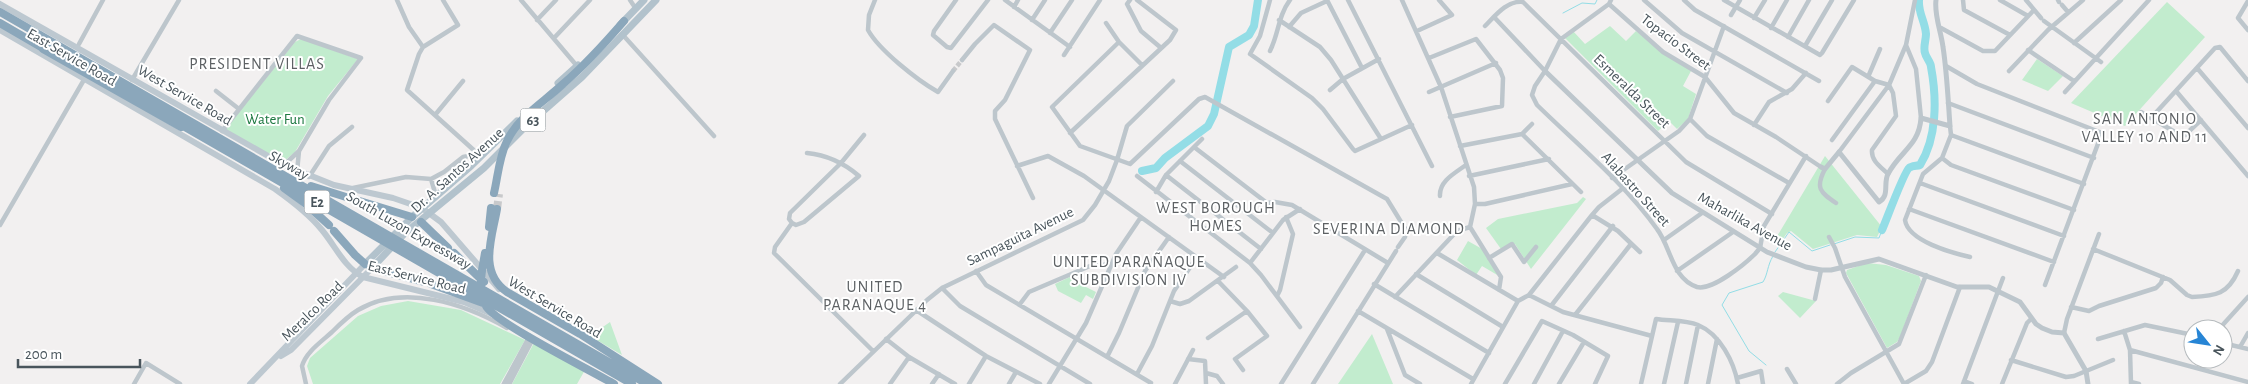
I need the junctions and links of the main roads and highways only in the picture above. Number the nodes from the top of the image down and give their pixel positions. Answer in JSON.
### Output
{"nodes":[{"id":1,"x":644,"y":0,"type":"edge"},
{"id":2,"x":656,"y":0,"type":"edge"},
{"id":3,"x":0,"y":4,"type":"edge"},
{"id":4,"x":0,"y":12,"type":"edge"},
{"id":5,"x":0,"y":18,"type":"edge"},
{"id":6,"x":624,"y":21,"type":"junction"},
{"id":7,"x":0,"y":24,"type":"edge"},
{"id":8,"x":0,"y":30,"type":"edge"},
{"id":9,"x":612,"y":44,"type":"junction"},
{"id":10,"x":543,"y":103,"type":"junction"},
{"id":11,"x":282,"y":168,"type":"junction"},
{"id":12,"x":276,"y":182,"type":"junction"},
{"id":13,"x":497,"y":194,"type":"tunnel mouth"},
{"id":14,"x":436,"y":196,"type":"junction"},
{"id":15,"x":442,"y":204,"type":"junction"},
{"id":16,"x":422,"y":208,"type":"junction"},
{"id":17,"x":431,"y":214,"type":"junction"},
{"id":18,"x":412,"y":217,"type":"junction"},
{"id":19,"x":420,"y":222,"type":"junction"},
{"id":20,"x":402,"y":232,"type":"junction"},
{"id":21,"x":368,"y":266,"type":"junction"},
{"id":22,"x":356,"y":273,"type":"junction"},
{"id":23,"x":363,"y":277,"type":"junction"},
{"id":24,"x":496,"y":309,"type":"junction"},
{"id":25,"x":521,"y":310,"type":"junction"},
{"id":26,"x":276,"y":359,"type":"junction"},
{"id":27,"x":251,"y":384,"type":"edge"},
{"id":28,"x":616,"y":384,"type":"edge"},
{"id":29,"x":628,"y":384,"type":"edge"},
{"id":30,"x":632,"y":384,"type":"edge"},
{"id":31,"x":642,"y":384,"type":"edge"},
{"id":32,"x":647,"y":384,"type":"edge"},
{"id":33,"x":658,"y":384,"type":"edge"},
{"id":34,"x":662,"y":384,"type":"edge"}],
"edges":[{"from":1,"to":6,"type":"main road","name":"Dr. A. Santos Avenue","number":"63"},
{"from":2,"to":9,"type":"main road","name":"Dr. A. Santos Avenue","number":"63"},
{"from":3,"to":11,"type":"main road","name":"West Service Road"},
{"from":4,"to":11,"type":"highway","name":"South Luzon Expressway","number":"E2"},
{"from":5,"to":31,"type":"highway","name":"Skyway","number":"E2"},
{"from":6,"to":10,"type":"highway"},
{"from":6,"to":14,"type":"main road","name":"Dr. A. Santos Avenue","number":"63"},
{"from":7,"to":12,"type":"highway","name":"South Luzon Expressway","number":"E2"},
{"from":7,"to":30,"type":"highway","name":"Skyway","number":"E2"},
{"from":8,"to":22,"type":"main road","name":"East Service Road"},
{"from":9,"to":10,"type":"highway"},
{"from":9,"to":15,"type":"main road","name":"Dr. A. Santos Avenue","number":"63"},
{"from":10,"to":13,"type":"highway"},
{"from":11,"to":16,"type":"main road","name":"West Service Road"},
{"from":11,"to":18,"type":"highway"},
{"from":11,"to":25,"type":"highway","name":"South Luzon Expressway","number":"E2"},
{"from":12,"to":21,"type":"highway"},
{"from":12,"to":24,"type":"highway","name":"South Luzon Expressway","number":"E2"},
{"from":14,"to":15,"type":"main road"},
{"from":14,"to":16,"type":"main road","name":"Dr. A. Santos Avenue","number":"63"},
{"from":15,"to":17,"type":"main road","name":"Dr. A. Santos Avenue","number":"63"},
{"from":16,"to":17,"type":"main road","name":"West Service Road"},
{"from":16,"to":18,"type":"main road","name":"Dr. A. Santos Avenue","number":"63"},
{"from":17,"to":19,"type":"main road","name":"Dr. A. Santos Avenue","number":"63"},
{"from":17,"to":34,"type":"main road","name":"West Service Road"},
{"from":18,"to":19,"type":"main road"},
{"from":18,"to":20,"type":"main road","name":"Dr. A. Santos Avenue","number":"63"},
{"from":19,"to":20,"type":"main road","name":"Dr. A. Santos Avenue","number":"63"},
{"from":19,"to":25,"type":"highway"},
{"from":20,"to":21,"type":"main road","name":"Dr. A. Santos Avenue","number":"63"},
{"from":21,"to":22,"type":"main road","name":"Dr. A. Santos Avenue","number":"63"},
{"from":21,"to":23,"type":"main road","name":"Dr. A. Santos Avenue","number":"63"},
{"from":21,"to":24,"type":"highway"},
{"from":22,"to":23,"type":"main road","name":"East Service Road"},
{"from":22,"to":26,"type":"main road","name":"Meralco Road"},
{"from":23,"to":26,"type":"main road","name":"Meralco Road"},
{"from":23,"to":28,"type":"main road","name":"East Service Road"},
{"from":24,"to":29,"type":"highway","name":"South Luzon Expressway","number":"E2"},
{"from":25,"to":32,"type":"highway","name":"South Luzon Expressway","number":"E2"},
{"from":26,"to":27,"type":"main road","name":"Meralco Road"},
{"from":28,"to":33,"type":"highway"}]}
